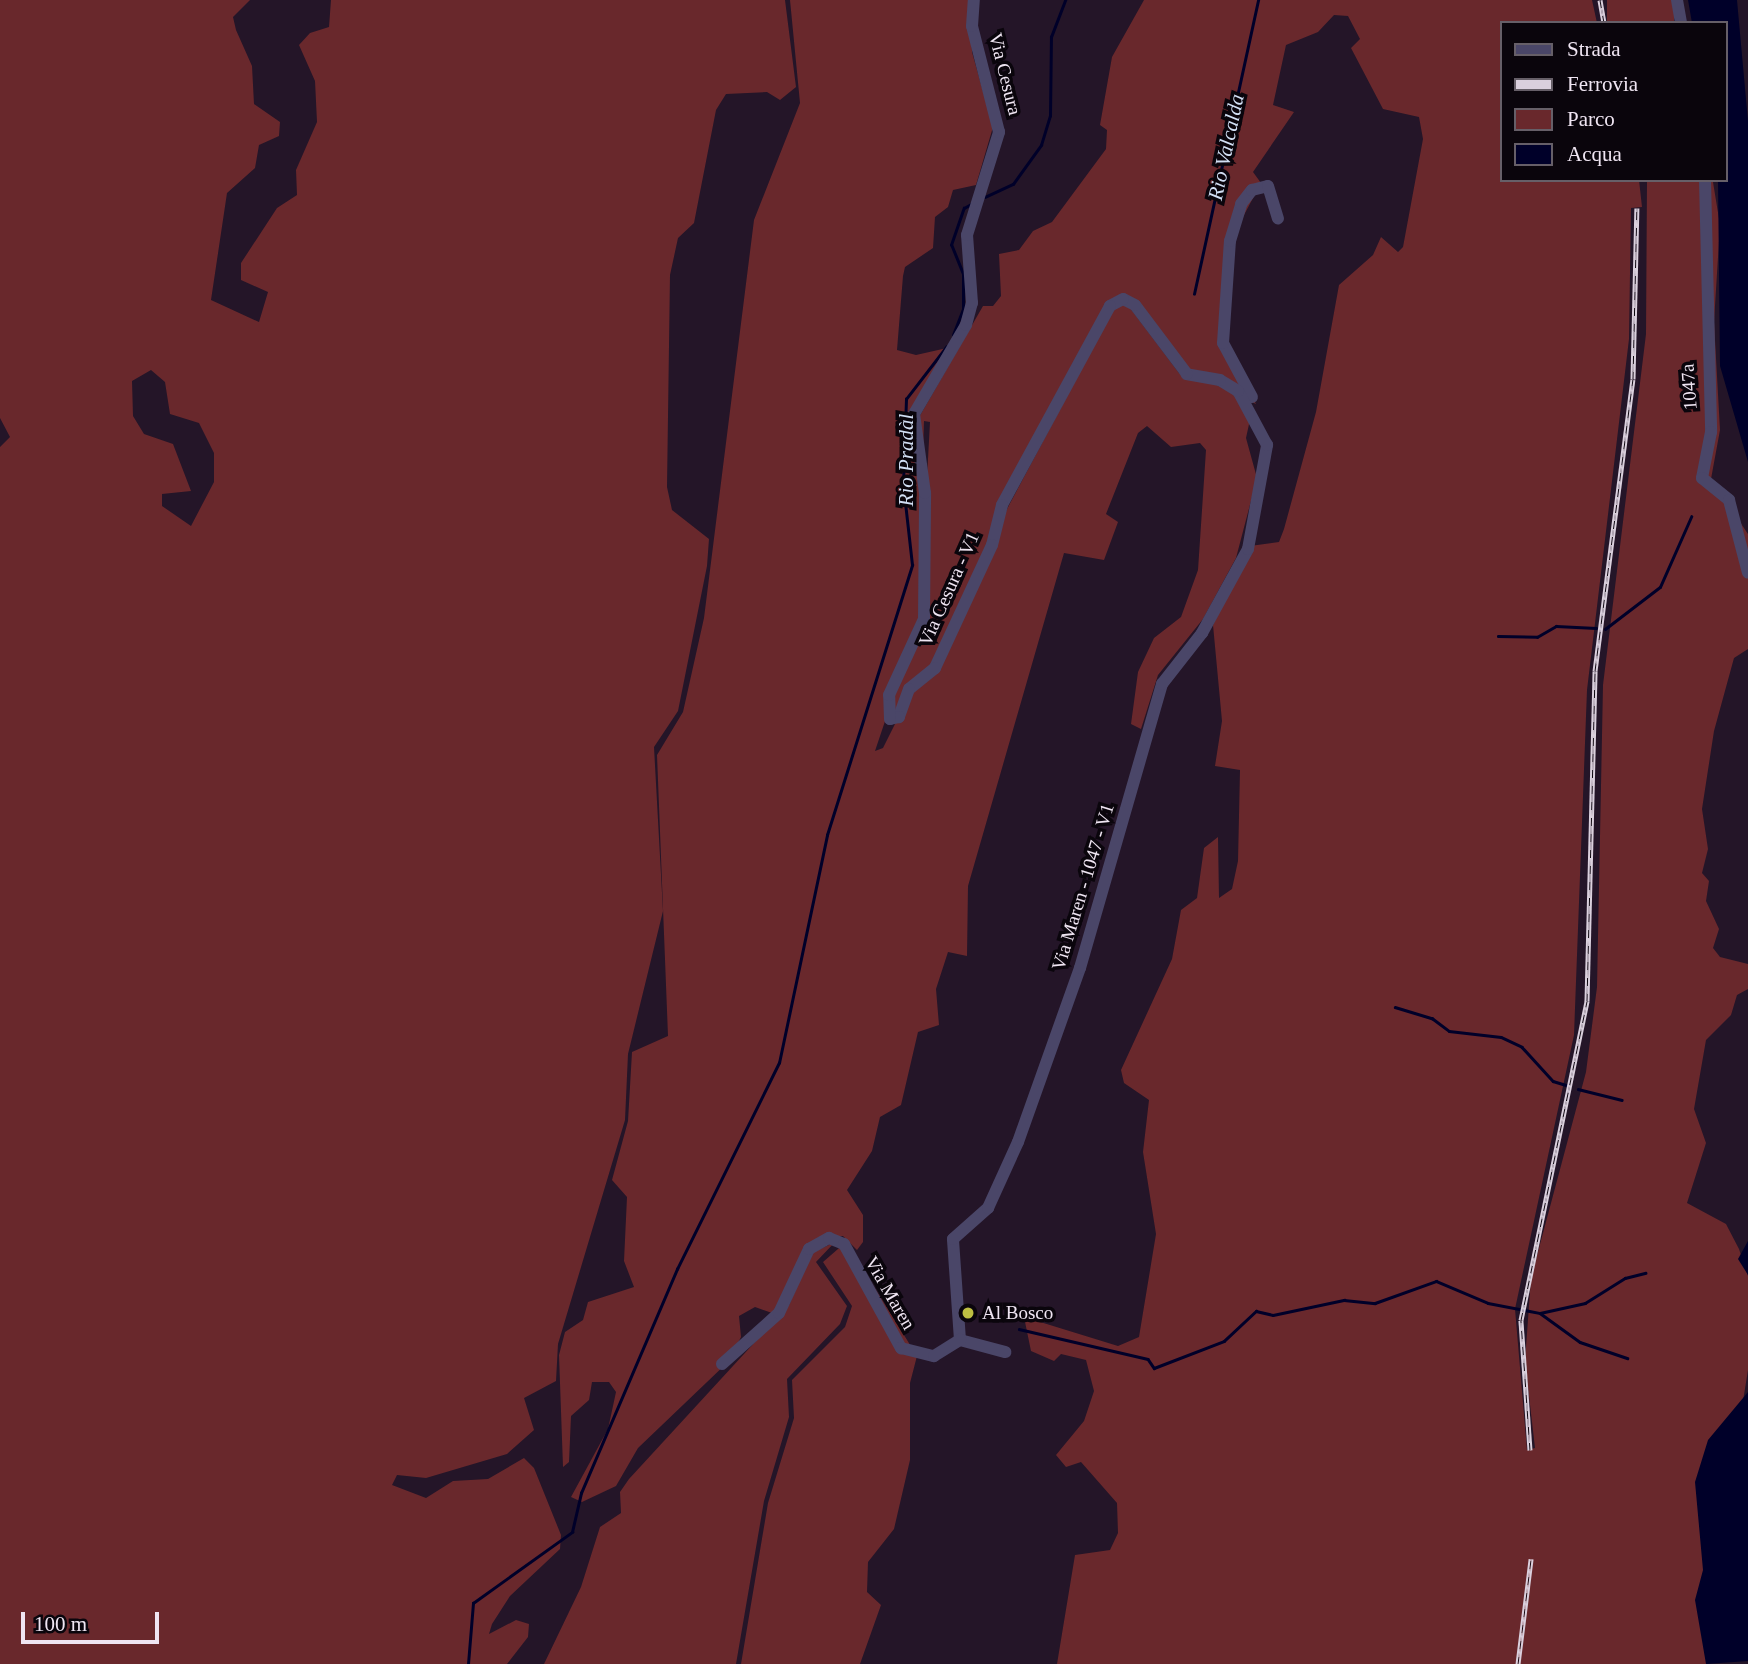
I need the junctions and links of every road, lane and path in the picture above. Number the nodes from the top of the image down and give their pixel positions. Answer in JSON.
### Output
{"nodes":[{"id":1,"x":974,"y":0,"type":"edge"},
{"id":2,"x":1677,"y":0,"type":"edge"},
{"id":3,"x":1681,"y":21,"type":"edge"},
{"id":4,"x":1705,"y":182,"type":"edge"},
{"id":5,"x":979,"y":202,"type":"joint"},
{"id":6,"x":1278,"y":219,"type":"dead end"},
{"id":7,"x":1253,"y":412,"type":"junction"},
{"id":8,"x":1748,"y":573,"type":"edge"},
{"id":9,"x":960,"y":1340,"type":"junction"},
{"id":10,"x":1005,"y":1352,"type":"dead end"},
{"id":11,"x":722,"y":1364,"type":"dead end"}],
"edges":[{"from":1,"to":5,"type":"street","name":"Via Cesura"},
{"from":2,"to":3,"type":"street"},
{"from":4,"to":8,"type":"street","name":"1047a"},
{"from":5,"to":7,"type":"street","name":"Via Cesura - V1"},
{"from":6,"to":7,"type":"street"},
{"from":7,"to":9,"type":"street","name":"Via Maren - 1047 - V1"},
{"from":9,"to":10,"type":"street"},
{"from":9,"to":11,"type":"street","name":"Via Maren"}]}
